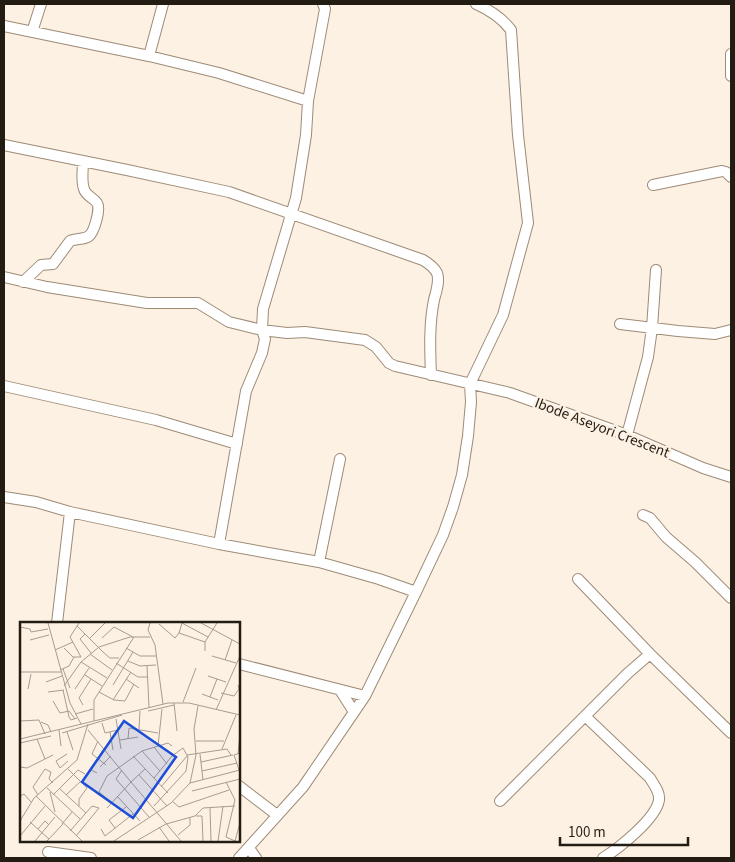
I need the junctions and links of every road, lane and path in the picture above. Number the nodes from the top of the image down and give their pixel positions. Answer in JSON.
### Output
{"nodes":[{"id":1,"x":41,"y":4,"type":"edge"},
{"id":2,"x":163,"y":4,"type":"edge"},
{"id":3,"x":323,"y":4,"type":"edge"},
{"id":4,"x":476,"y":4,"type":"edge"},
{"id":5,"x":4,"y":26,"type":"edge"},
{"id":6,"x":32,"y":32,"type":"junction"},
{"id":7,"x":731,"y":54,"type":"edge"},
{"id":8,"x":149,"y":56,"type":"junction"},
{"id":9,"x":731,"y":76,"type":"edge"},
{"id":10,"x":308,"y":101,"type":"junction"},
{"id":11,"x":4,"y":145,"type":"edge"},
{"id":12,"x":83,"y":161,"type":"junction"},
{"id":13,"x":731,"y":177,"type":"edge"},
{"id":14,"x":653,"y":185,"type":"dead end"},
{"id":15,"x":292,"y":214,"type":"junction"},
{"id":16,"x":656,"y":270,"type":"dead end"},
{"id":17,"x":4,"y":277,"type":"edge"},
{"id":18,"x":23,"y":282,"type":"junction"},
{"id":19,"x":620,"y":324,"type":"dead end"},
{"id":20,"x":652,"y":328,"type":"junction"},
{"id":21,"x":262,"y":330,"type":"junction"},
{"id":22,"x":731,"y":330,"type":"edge"},
{"id":23,"x":431,"y":375,"type":"junction"},
{"id":24,"x":470,"y":384,"type":"junction"},
{"id":25,"x":4,"y":386,"type":"edge"},
{"id":26,"x":627,"y":435,"type":"junction"},
{"id":27,"x":237,"y":444,"type":"junction"},
{"id":28,"x":340,"y":458,"type":"dead end"},
{"id":29,"x":731,"y":478,"type":"edge"},
{"id":30,"x":4,"y":497,"type":"edge"},
{"id":31,"x":70,"y":512,"type":"junction"},
{"id":32,"x":643,"y":515,"type":"dead end"},
{"id":33,"x":219,"y":544,"type":"junction"},
{"id":34,"x":319,"y":562,"type":"junction"},
{"id":35,"x":578,"y":579,"type":"dead end"},
{"id":36,"x":416,"y":592,"type":"junction"},
{"id":37,"x":731,"y":598,"type":"edge"},
{"id":38,"x":57,"y":622,"type":"edge"},
{"id":39,"x":650,"y":654,"type":"junction"},
{"id":40,"x":240,"y":664,"type":"edge"},
{"id":41,"x":340,"y":690,"type":"junction"},
{"id":42,"x":365,"y":696,"type":"junction"},
{"id":43,"x":354,"y":712,"type":"junction"},
{"id":44,"x":585,"y":716,"type":"junction"},
{"id":45,"x":731,"y":733,"type":"edge"},
{"id":46,"x":240,"y":787,"type":"edge"},
{"id":47,"x":500,"y":801,"type":"dead end"},
{"id":48,"x":277,"y":815,"type":"junction"},
{"id":49,"x":49,"y":842,"type":"edge"},
{"id":50,"x":248,"y":848,"type":"junction"},
{"id":51,"x":48,"y":855,"type":"edge"},
{"id":52,"x":91,"y":858,"type":"edge"},
{"id":53,"x":239,"y":858,"type":"edge"},
{"id":54,"x":256,"y":858,"type":"edge"},
{"id":55,"x":603,"y":858,"type":"edge"}],
"edges":[{"from":1,"to":6,"type":"street"},
{"from":2,"to":8,"type":"street"},
{"from":3,"to":10,"type":"street"},
{"from":4,"to":24,"type":"street"},
{"from":5,"to":6,"type":"street"},
{"from":6,"to":8,"type":"street"},
{"from":7,"to":9,"type":"street"},
{"from":8,"to":10,"type":"street"},
{"from":10,"to":15,"type":"street"},
{"from":11,"to":12,"type":"street"},
{"from":12,"to":15,"type":"street"},
{"from":12,"to":18,"type":"street"},
{"from":13,"to":14,"type":"street"},
{"from":15,"to":21,"type":"street"},
{"from":15,"to":23,"type":"street"},
{"from":16,"to":20,"type":"street"},
{"from":17,"to":18,"type":"street","name":"Ibode Aseyori Crescent"},
{"from":18,"to":21,"type":"street","name":"Ibode Aseyori Crescent"},
{"from":19,"to":20,"type":"street"},
{"from":20,"to":22,"type":"street"},
{"from":20,"to":26,"type":"street"},
{"from":21,"to":23,"type":"street","name":"Ibode Aseyori Crescent"},
{"from":21,"to":27,"type":"street"},
{"from":23,"to":24,"type":"street","name":"Ibode Aseyori Crescent"},
{"from":24,"to":26,"type":"street","name":"Ibode Aseyori Crescent"},
{"from":24,"to":36,"type":"street"},
{"from":25,"to":27,"type":"street"},
{"from":26,"to":29,"type":"street","name":"Ibode Aseyori Crescent"},
{"from":27,"to":33,"type":"street"},
{"from":28,"to":34,"type":"street"},
{"from":30,"to":31,"type":"street"},
{"from":31,"to":33,"type":"street"},
{"from":31,"to":38,"type":"street"},
{"from":32,"to":37,"type":"street"},
{"from":33,"to":34,"type":"street"},
{"from":34,"to":36,"type":"street"},
{"from":35,"to":39,"type":"street"},
{"from":36,"to":42,"type":"street"},
{"from":39,"to":44,"type":"street"},
{"from":39,"to":45,"type":"street"},
{"from":40,"to":41,"type":"street"},
{"from":41,"to":42,"type":"street"},
{"from":41,"to":43,"type":"street"},
{"from":42,"to":43,"type":"street"},
{"from":43,"to":48,"type":"street"},
{"from":44,"to":47,"type":"street"},
{"from":44,"to":55,"type":"street"},
{"from":46,"to":48,"type":"street"},
{"from":48,"to":50,"type":"street"},
{"from":49,"to":51,"type":"street"},
{"from":50,"to":53,"type":"street"},
{"from":50,"to":54,"type":"street"},
{"from":51,"to":52,"type":"street"}]}
